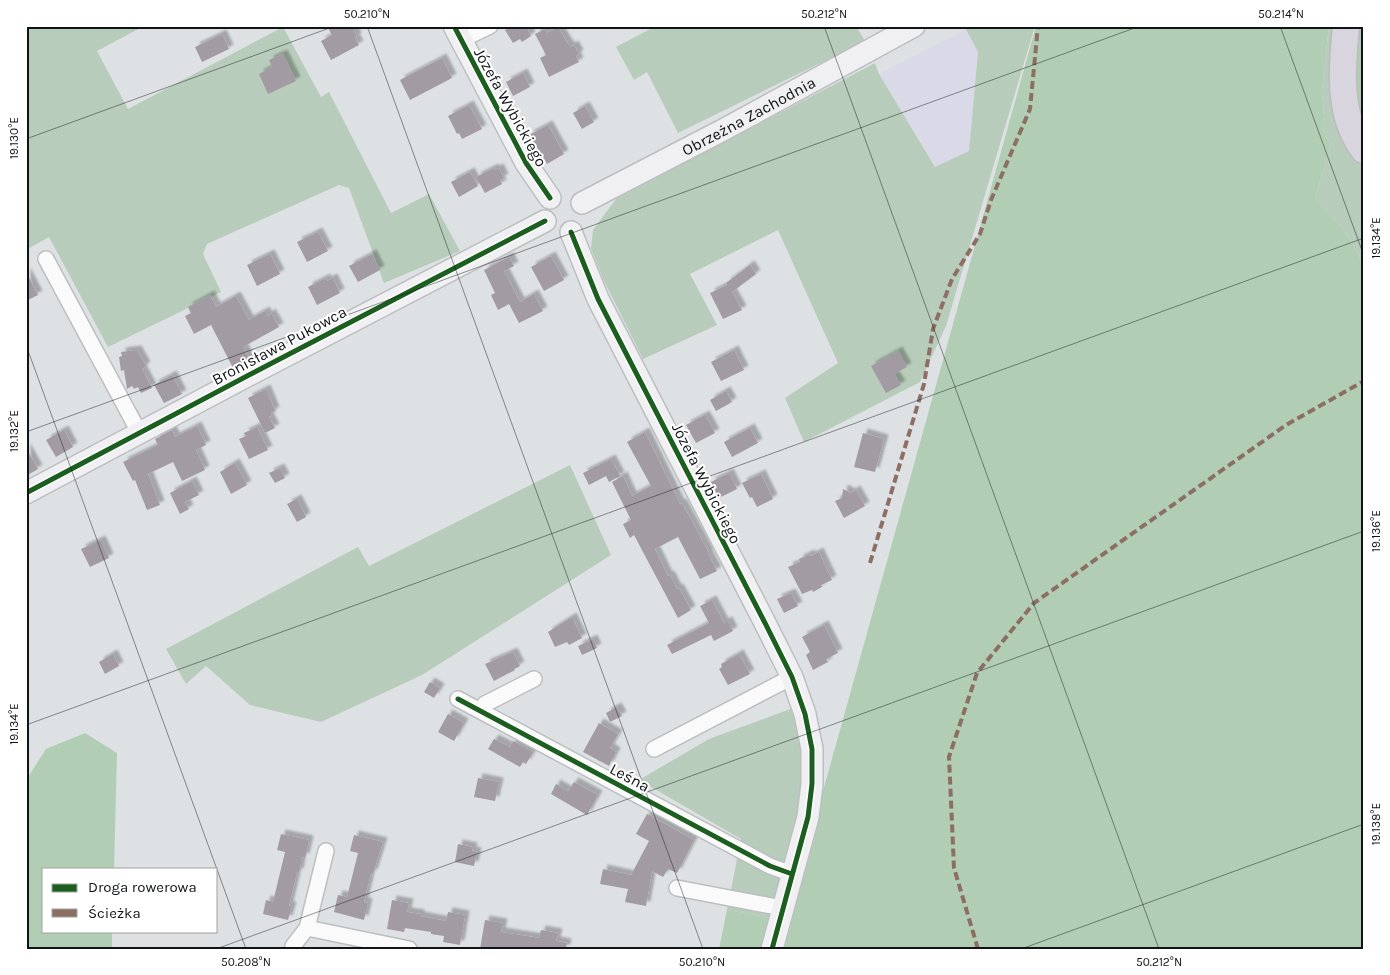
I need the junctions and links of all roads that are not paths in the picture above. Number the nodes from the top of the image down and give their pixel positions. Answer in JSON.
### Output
{"nodes":[{"id":1,"x":490,"y":26,"type":"edge"},
{"id":2,"x":914,"y":26,"type":"edge"},
{"id":3,"x":1346,"y":26,"type":"edge"},
{"id":4,"x":457,"y":33,"type":"edge"},
{"id":5,"x":1364,"y":150,"type":"edge"},
{"id":6,"x":550,"y":198,"type":"junction"},
{"id":7,"x":582,"y":203,"type":"junction"},
{"id":8,"x":546,"y":221,"type":"junction"},
{"id":9,"x":571,"y":232,"type":"junction"},
{"id":10,"x":46,"y":260,"type":"dead end"},
{"id":11,"x":140,"y":434,"type":"junction"},
{"id":12,"x":26,"y":494,"type":"edge"},
{"id":13,"x":792,"y":677,"type":"junction"},
{"id":14,"x":534,"y":679,"type":"dead end"},
{"id":15,"x":458,"y":699,"type":"dead end"},
{"id":16,"x":480,"y":710,"type":"junction"},
{"id":17,"x":654,"y":748,"type":"dead end"},
{"id":18,"x":326,"y":851,"type":"dead end"},
{"id":19,"x":792,"y":874,"type":"junction"},
{"id":20,"x":677,"y":888,"type":"dead end"},
{"id":21,"x":782,"y":908,"type":"junction"},
{"id":22,"x":307,"y":928,"type":"junction"},
{"id":23,"x":293,"y":949,"type":"edge"},
{"id":24,"x":409,"y":949,"type":"edge"},
{"id":25,"x":772,"y":949,"type":"edge"}],
"edges":[{"from":1,"to":4,"type":"street","name":"Józefa Wybickiego"},
{"from":2,"to":7,"type":"street","name":"Obrzeżna Zachodnia"},
{"from":3,"to":5,"type":"highway"},
{"from":4,"to":6,"type":"street","name":"Józefa Wybickiego"},
{"from":6,"to":7,"type":"street"},
{"from":6,"to":8,"type":"street"},
{"from":7,"to":9,"type":"street"},
{"from":8,"to":9,"type":"street"},
{"from":8,"to":11,"type":"street","name":"Bronisława Pukowca"},
{"from":9,"to":13,"type":"street","name":"Józefa Wybickiego"},
{"from":10,"to":11,"type":"street"},
{"from":11,"to":12,"type":"street","name":"Bronisława Pukowca"},
{"from":13,"to":17,"type":"street"},
{"from":13,"to":19,"type":"street","name":"Józefa Wybickiego"},
{"from":14,"to":16,"type":"street"},
{"from":15,"to":16,"type":"street","name":"Leśna"},
{"from":16,"to":19,"type":"street","name":"Leśna"},
{"from":18,"to":22,"type":"street"},
{"from":19,"to":21,"type":"street"},
{"from":20,"to":21,"type":"street"},
{"from":21,"to":25,"type":"street"},
{"from":22,"to":23,"type":"street"},
{"from":22,"to":24,"type":"street"}]}
